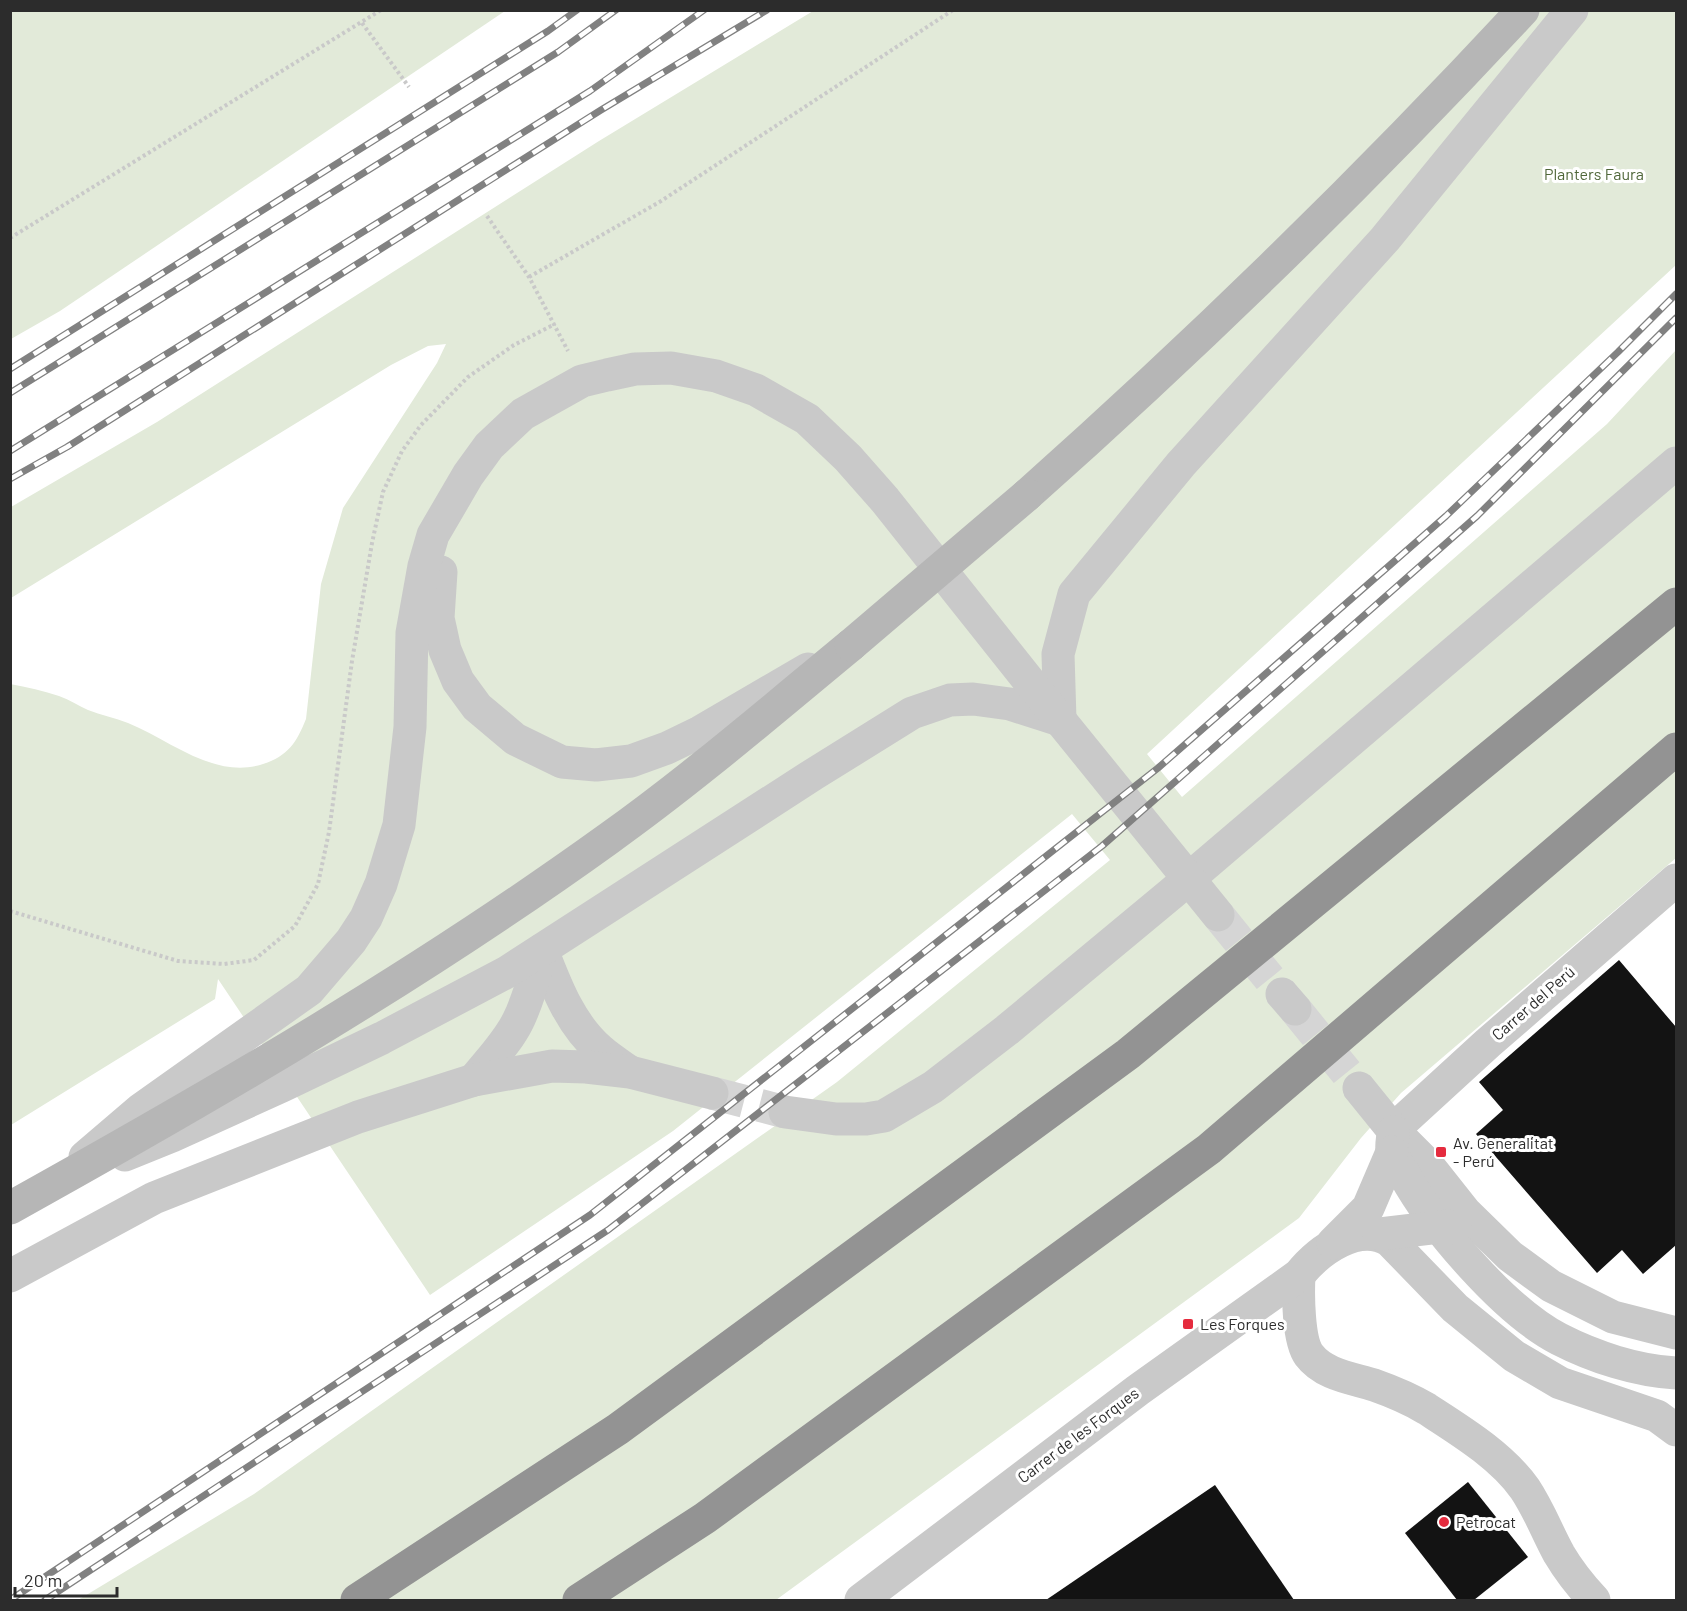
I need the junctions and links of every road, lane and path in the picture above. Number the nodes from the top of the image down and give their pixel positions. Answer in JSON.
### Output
{"nodes":[{"id":1,"x":381,"y":10,"type":"edge"},
{"id":2,"x":953,"y":10,"type":"edge"},
{"id":3,"x":1523,"y":10,"type":"edge"},
{"id":4,"x":1572,"y":10,"type":"edge"},
{"id":5,"x":362,"y":23,"type":"junction"},
{"id":6,"x":409,"y":87,"type":"dead end"},
{"id":7,"x":487,"y":216,"type":"dead end"},
{"id":8,"x":10,"y":238,"type":"edge"},
{"id":9,"x":529,"y":277,"type":"junction"},
{"id":10,"x":1677,"y":463,"type":"edge"},
{"id":11,"x":451,"y":502,"type":"junction"},
{"id":12,"x":1677,"y":604,"type":"edge"},
{"id":13,"x":851,"y":645,"type":"junction"},
{"id":14,"x":1060,"y":720,"type":"junction"},
{"id":15,"x":1677,"y":749,"type":"edge"},
{"id":16,"x":1189,"y":878,"type":"junction"},
{"id":17,"x":1677,"y":880,"type":"edge"},
{"id":18,"x":10,"y":911,"type":"edge"},
{"id":19,"x":1218,"y":915,"type":"tunnel mouth"},
{"id":20,"x":542,"y":950,"type":"junction"},
{"id":21,"x":630,"y":1072,"type":"junction"},
{"id":22,"x":474,"y":1080,"type":"junction"},
{"id":23,"x":1359,"y":1088,"type":"tunnel mouth"},
{"id":24,"x":712,"y":1093,"type":"tunnel mouth"},
{"id":25,"x":785,"y":1112,"type":"tunnel mouth"},
{"id":26,"x":1392,"y":1141,"type":"junction"},
{"id":27,"x":51,"y":1185,"type":"junction"},
{"id":28,"x":10,"y":1208,"type":"edge"},
{"id":29,"x":1440,"y":1227,"type":"junction"},
{"id":30,"x":1380,"y":1234,"type":"junction"},
{"id":31,"x":1333,"y":1243,"type":"junction"},
{"id":32,"x":1299,"y":1275,"type":"junction"},
{"id":33,"x":10,"y":1276,"type":"edge"},
{"id":34,"x":1551,"y":1286,"type":"junction"},
{"id":35,"x":1633,"y":1323,"type":"junction"},
{"id":36,"x":1677,"y":1333,"type":"edge"},
{"id":37,"x":1673,"y":1380,"type":"edge"},
{"id":38,"x":1677,"y":1430,"type":"edge"},
{"id":39,"x":357,"y":1600,"type":"edge"},
{"id":40,"x":579,"y":1600,"type":"edge"},
{"id":41,"x":861,"y":1600,"type":"edge"},
{"id":42,"x":1594,"y":1600,"type":"edge"}],
"edges":[{"from":1,"to":5,"type":"path"},
{"from":2,"to":9,"type":"path"},
{"from":3,"to":13,"type":"main road","bridge":true},
{"from":4,"to":14,"type":"street"},
{"from":5,"to":6,"type":"path"},
{"from":5,"to":8,"type":"path"},
{"from":7,"to":9,"type":"path"},
{"from":9,"to":18,"type":"path"},
{"from":10,"to":16,"type":"street"},
{"from":11,"to":13,"type":"street"},
{"from":11,"to":14,"type":"street"},
{"from":11,"to":27,"type":"street"},
{"from":12,"to":39,"type":"highway"},
{"from":13,"to":27,"type":"main road"},
{"from":14,"to":16,"type":"street"},
{"from":14,"to":20,"type":"street"},
{"from":15,"to":40,"type":"highway"},
{"from":16,"to":19,"type":"street"},
{"from":16,"to":25,"type":"street"},
{"from":17,"to":26,"type":"street","name":"Carrer del Perú"},
{"from":20,"to":21,"type":"street"},
{"from":20,"to":22,"type":"street"},
{"from":20,"to":27,"type":"street"},
{"from":21,"to":22,"type":"street"},
{"from":21,"to":24,"type":"street"},
{"from":22,"to":33,"type":"street"},
{"from":23,"to":26,"type":"street"},
{"from":26,"to":29,"type":"street"},
{"from":26,"to":31,"type":"street"},
{"from":26,"to":34,"type":"street"},
{"from":27,"to":28,"type":"main road"},
{"from":29,"to":30,"type":"street","name":"Carrer de les Forques"},
{"from":29,"to":34,"type":"street"},
{"from":29,"to":37,"type":"street"},
{"from":30,"to":31,"type":"street","name":"Carrer de les Forques"},
{"from":30,"to":38,"type":"street"},
{"from":31,"to":32,"type":"street","name":"Carrer de les Forques"},
{"from":32,"to":41,"type":"street","name":"Carrer de les Forques"},
{"from":32,"to":42,"type":"street"},
{"from":34,"to":35,"type":"street"},
{"from":35,"to":36,"type":"street"},
{"from":35,"to":37,"type":"street"}]}
